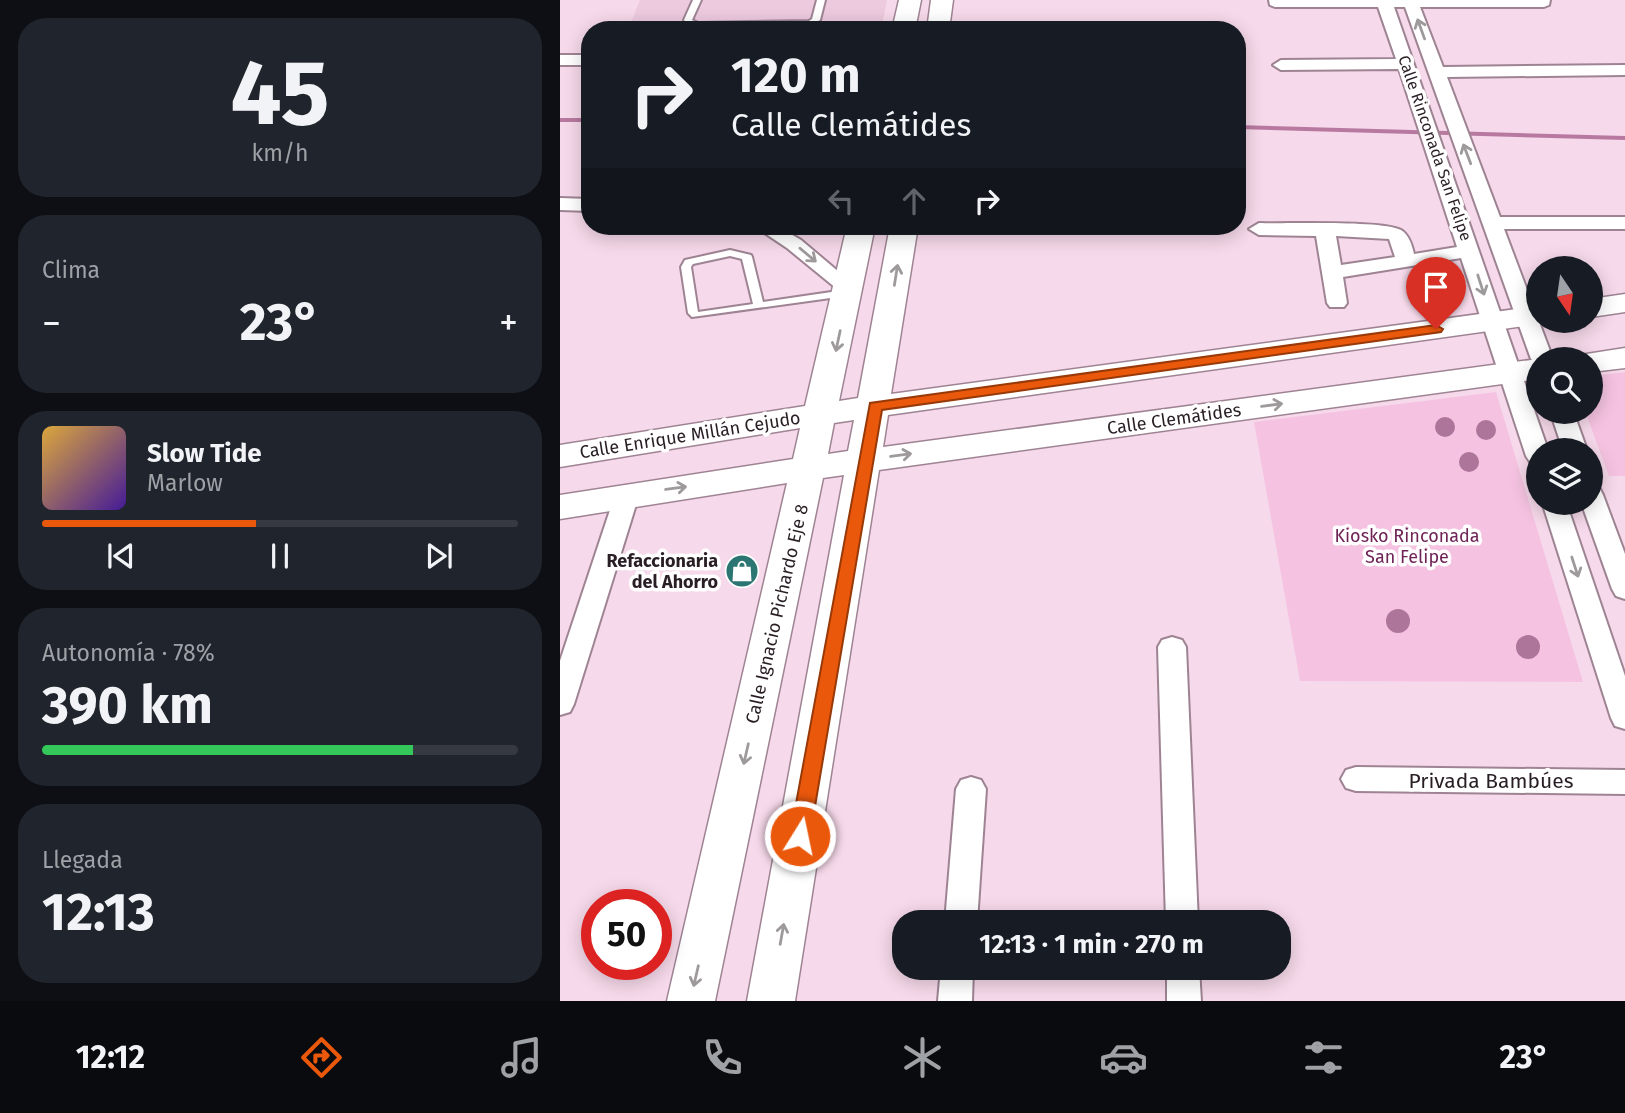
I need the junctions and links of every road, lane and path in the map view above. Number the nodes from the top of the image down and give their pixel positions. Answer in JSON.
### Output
{"nodes":[{"id":1,"x":697,"y":0,"type":"edge"},
{"id":2,"x":821,"y":0,"type":"edge"},
{"id":3,"x":910,"y":0,"type":"edge"},
{"id":4,"x":942,"y":0,"type":"edge"},
{"id":5,"x":1317,"y":1,"type":"edge"},
{"id":6,"x":1384,"y":1,"type":"edge"},
{"id":7,"x":1411,"y":1,"type":"edge"},
{"id":8,"x":1275,"y":2,"type":"dead end"},
{"id":9,"x":1544,"y":2,"type":"dead end"},
{"id":10,"x":689,"y":21,"type":"edge"},
{"id":11,"x":814,"y":21,"type":"edge"},
{"id":12,"x":905,"y":21,"type":"edge"},
{"id":13,"x":939,"y":21,"type":"edge"},
{"id":14,"x":560,"y":60,"type":"edge"},
{"id":15,"x":581,"y":60,"type":"edge"},
{"id":16,"x":1406,"y":64,"type":"junction"},
{"id":17,"x":1281,"y":65,"type":"dead end"},
{"id":18,"x":1625,"y":70,"type":"edge"},
{"id":19,"x":1436,"y":72,"type":"junction"},
{"id":20,"x":560,"y":204,"type":"edge"},
{"id":21,"x":581,"y":205,"type":"edge"},
{"id":22,"x":1489,"y":213,"type":"junction"},
{"id":23,"x":1625,"y":223,"type":"edge"},
{"id":24,"x":1259,"y":229,"type":"dead end"},
{"id":25,"x":1325,"y":230,"type":"junction"},
{"id":26,"x":779,"y":235,"type":"edge"},
{"id":27,"x":859,"y":235,"type":"edge"},
{"id":28,"x":903,"y":235,"type":"edge"},
{"id":29,"x":1470,"y":251,"type":"junction"},
{"id":30,"x":1406,"y":261,"type":"junction"},
{"id":31,"x":1334,"y":272,"type":"junction"},
{"id":32,"x":848,"y":291,"type":"junction"},
{"id":33,"x":1526,"y":302,"type":"edge"},
{"id":34,"x":1337,"y":303,"type":"dead end"},
{"id":35,"x":1625,"y":303,"type":"edge"},
{"id":36,"x":759,"y":306,"type":"junction"},
{"id":37,"x":1603,"y":306,"type":"edge"},
{"id":38,"x":1526,"y":317,"type":"edge"},
{"id":39,"x":1493,"y":321,"type":"junction"},
{"id":40,"x":1625,"y":358,"type":"edge"},
{"id":41,"x":1603,"y":361,"type":"edge"},
{"id":42,"x":1525,"y":371,"type":"edge"},
{"id":43,"x":875,"y":407,"type":"junction"},
{"id":44,"x":821,"y":414,"type":"junction"},
{"id":45,"x":1535,"y":438,"type":"edge"},
{"id":46,"x":560,"y":456,"type":"edge"},
{"id":47,"x":865,"y":460,"type":"junction"},
{"id":48,"x":809,"y":468,"type":"junction"},
{"id":49,"x":627,"y":495,"type":"junction"},
{"id":50,"x":560,"y":507,"type":"edge"},
{"id":51,"x":1557,"y":515,"type":"edge"},
{"id":52,"x":1601,"y":515,"type":"edge"},
{"id":53,"x":1618,"y":548,"type":"edge"},
{"id":54,"x":1625,"y":589,"type":"edge"},
{"id":55,"x":1172,"y":648,"type":"dead end"},
{"id":56,"x":560,"y":704,"type":"edge"},
{"id":57,"x":1625,"y":718,"type":"edge"},
{"id":58,"x":1356,"y":779,"type":"dead end"},
{"id":59,"x":1625,"y":782,"type":"edge"},
{"id":60,"x":971,"y":789,"type":"dead end"},
{"id":61,"x":962,"y":910,"type":"edge"},
{"id":62,"x":1182,"y":910,"type":"edge"},
{"id":63,"x":956,"y":980,"type":"edge"},
{"id":64,"x":1183,"y":980,"type":"edge"},
{"id":65,"x":691,"y":1001,"type":"edge"},
{"id":66,"x":771,"y":1001,"type":"edge"},
{"id":67,"x":955,"y":1001,"type":"edge"},
{"id":68,"x":1184,"y":1001,"type":"edge"}],
"edges":[{"from":1,"to":10,"type":"lane"},
{"from":2,"to":11,"type":"lane"},
{"from":3,"to":12,"type":"main road"},
{"from":4,"to":13,"type":"main road"},
{"from":5,"to":6,"type":"street"},
{"from":5,"to":8,"type":"street"},
{"from":6,"to":7,"type":"street"},
{"from":6,"to":16,"type":"street","name":"Calle Rinconada San Felipe"},
{"from":7,"to":9,"type":"street"},
{"from":19,"to":7,"type":"street","name":"Calle Rinconada San Felipe","one_way":true},
{"from":14,"to":15,"type":"street"},
{"from":16,"to":17,"type":"street"},
{"from":16,"to":29,"type":"street","name":"Calle Rinconada San Felipe"},
{"from":18,"to":19,"type":"street"},
{"from":22,"to":19,"type":"street","name":"Calle Rinconada San Felipe","one_way":true},
{"from":20,"to":21,"type":"street"},
{"from":22,"to":23,"type":"street"},
{"from":22,"to":33,"type":"street","name":"Calle Rinconada San Felipe"},
{"from":24,"to":25,"type":"street"},
{"from":25,"to":30,"type":"street"},
{"from":25,"to":31,"type":"street"},
{"from":26,"to":32,"type":"street","one_way":true},
{"from":27,"to":32,"type":"main road","name":"Calle Ignacio Pichardo Eje 8"},
{"from":43,"to":28,"type":"main road","one_way":true},
{"from":29,"to":30,"type":"street"},
{"from":29,"to":39,"type":"street","name":"Calle Rinconada San Felipe","one_way":true},
{"from":30,"to":31,"type":"street"},
{"from":31,"to":34,"type":"street"},
{"from":32,"to":36,"type":"lane"},
{"from":32,"to":44,"type":"main road","name":"Calle Ignacio Pichardo Eje 8","one_way":true},
{"from":35,"to":37,"type":"main road"},
{"from":36,"to":36,"type":"lane"},
{"from":38,"to":39,"type":"main road"},
{"from":39,"to":42,"type":"street","name":"Calle Rinconada San Felipe"},
{"from":39,"to":43,"type":"main road"},
{"from":40,"to":41,"type":"main road"},
{"from":42,"to":45,"type":"street","name":"Calle Rinconada San Felipe"},
{"from":47,"to":42,"type":"main road","name":"Calle Clemátides","one_way":true},
{"from":43,"to":44,"type":"main road"},
{"from":43,"to":47,"type":"main road"},
{"from":44,"to":46,"type":"main road","name":"Calle Enrique Millán Cejudo"},
{"from":44,"to":48,"type":"main road","name":"Calle Ignacio Pichardo Eje 8"},
{"from":47,"to":48,"type":"main road","name":"Calle Clemátides"},
{"from":66,"to":47,"type":"main road","one_way":true},
{"from":49,"to":48,"type":"main road","one_way":true},
{"from":48,"to":65,"type":"main road","name":"Calle Ignacio Pichardo Eje 8","one_way":true},
{"from":49,"to":50,"type":"main road"},
{"from":49,"to":56,"type":"street"},
{"from":51,"to":57,"type":"street","one_way":true},
{"from":52,"to":53,"type":"street"},
{"from":53,"to":54,"type":"street"},
{"from":55,"to":62,"type":"street"},
{"from":58,"to":59,"type":"street","name":"Privada Bambúes"},
{"from":60,"to":61,"type":"street"},
{"from":63,"to":67,"type":"street"},
{"from":64,"to":68,"type":"street"}]}
